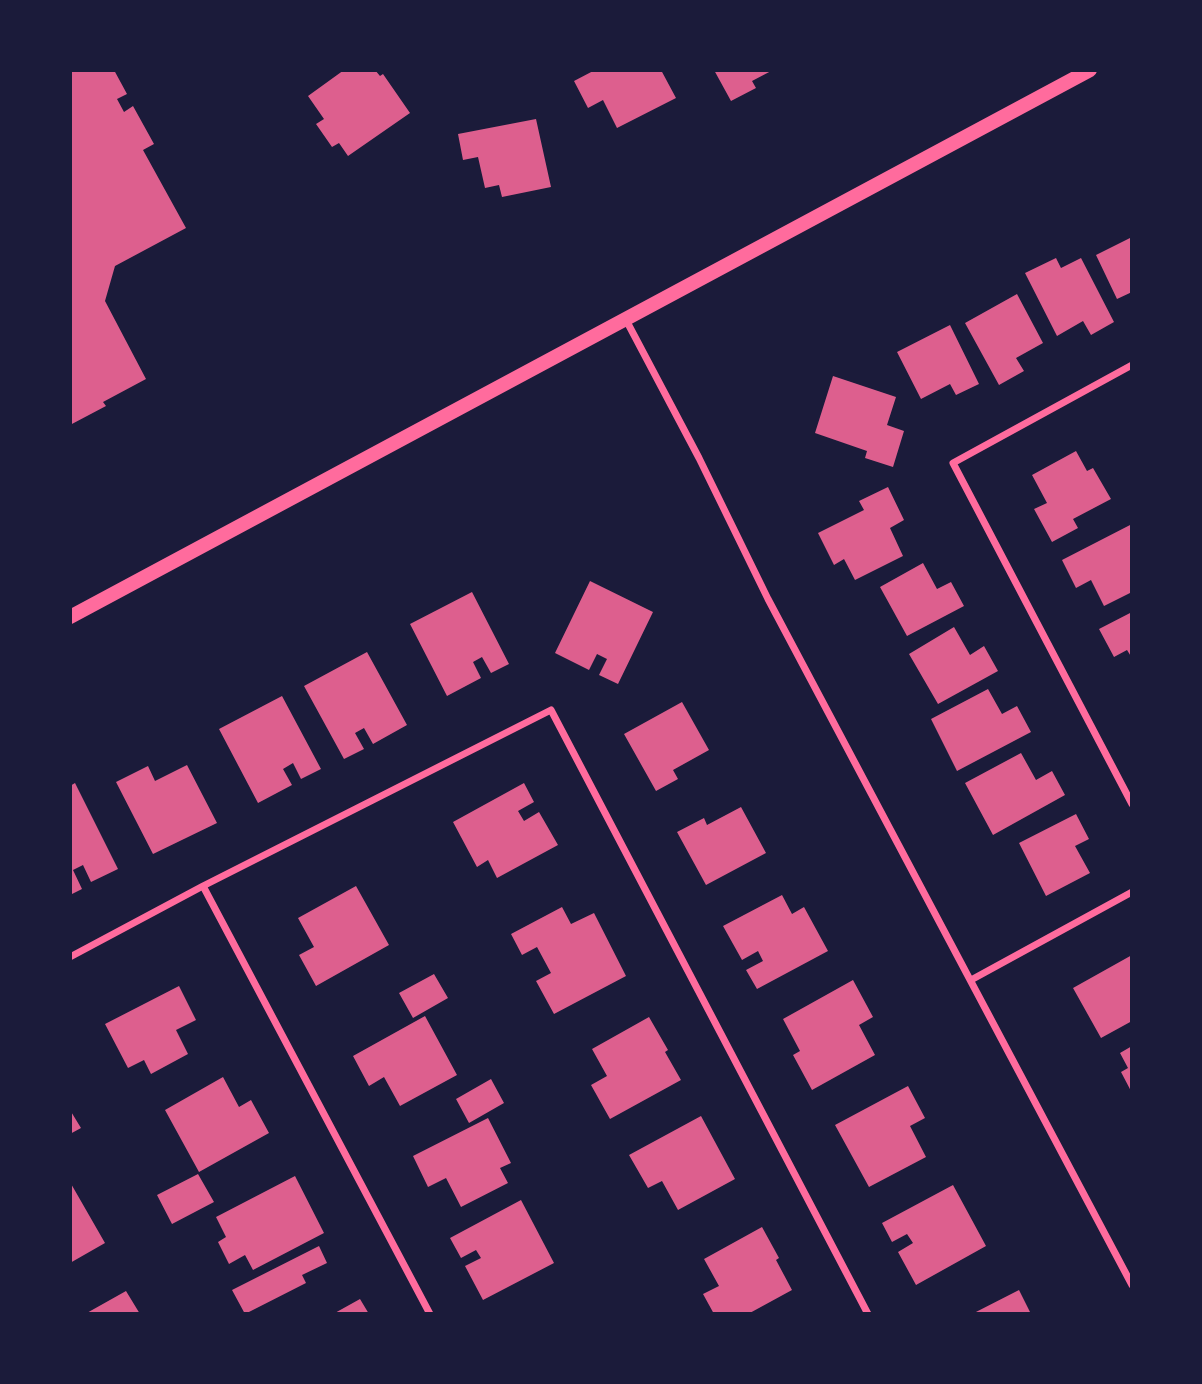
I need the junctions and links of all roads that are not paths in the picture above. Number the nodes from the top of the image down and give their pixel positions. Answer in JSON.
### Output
{"nodes":[{"id":1,"x":1090,"y":70,"type":"edge"},
{"id":2,"x":625,"y":318,"type":"junction"},
{"id":3,"x":1132,"y":365,"type":"edge"},
{"id":4,"x":70,"y":617,"type":"edge"},
{"id":5,"x":1132,"y":804,"type":"edge"},
{"id":6,"x":203,"y":886,"type":"junction"},
{"id":7,"x":1132,"y":892,"type":"edge"},
{"id":8,"x":70,"y":957,"type":"edge"},
{"id":9,"x":971,"y":980,"type":"junction"},
{"id":10,"x":1132,"y":1285,"type":"edge"},
{"id":11,"x":430,"y":1314,"type":"edge"},
{"id":12,"x":868,"y":1314,"type":"edge"}],
"edges":[{"from":1,"to":2,"type":"main road"},
{"from":2,"to":4,"type":"main road"},
{"from":2,"to":9,"type":"street"},
{"from":3,"to":5,"type":"street"},
{"from":6,"to":8,"type":"street"},
{"from":6,"to":11,"type":"street"},
{"from":6,"to":12,"type":"street"},
{"from":7,"to":9,"type":"street"},
{"from":9,"to":10,"type":"street"}]}
